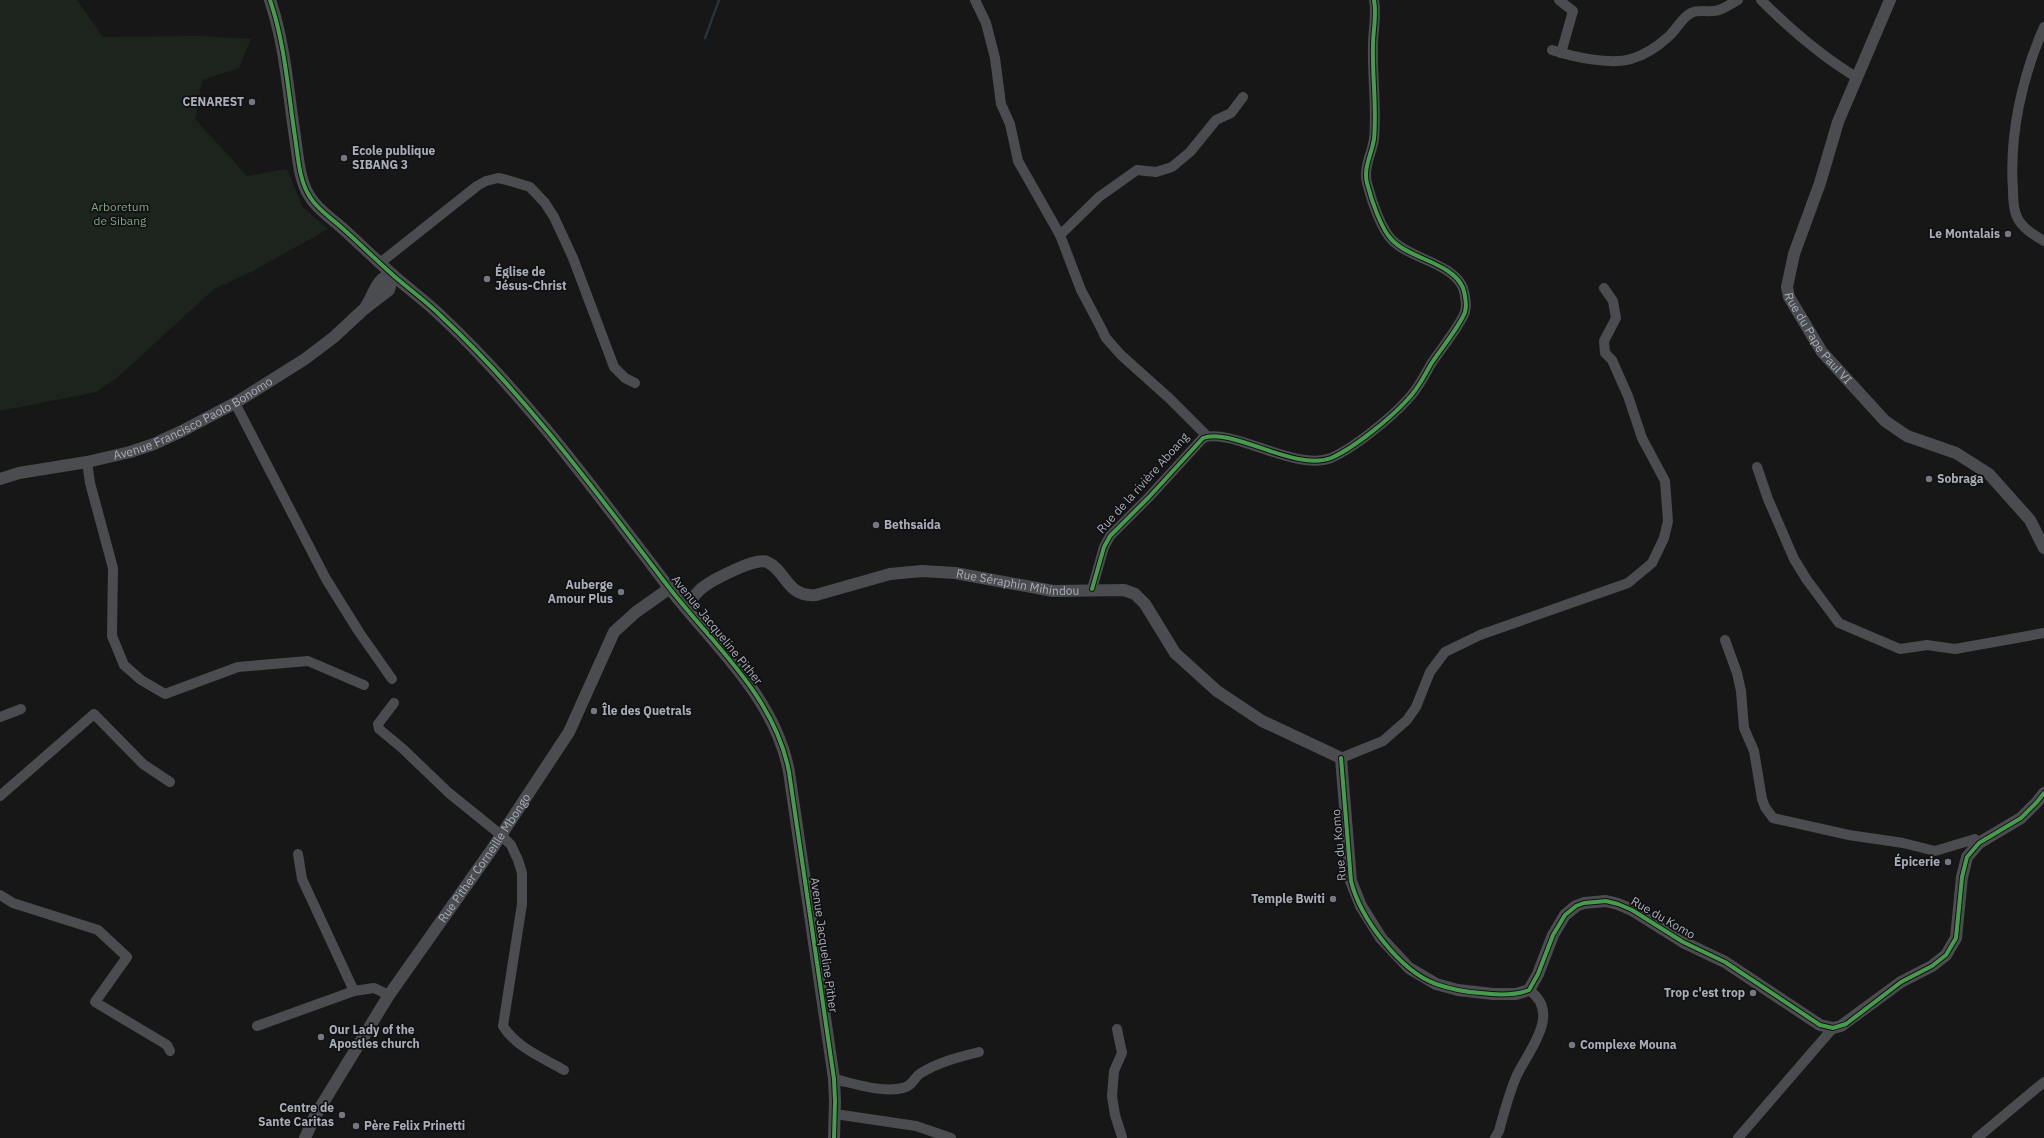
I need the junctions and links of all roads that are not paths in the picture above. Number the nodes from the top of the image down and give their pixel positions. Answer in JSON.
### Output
{"nodes":[{"id":1,"x":270,"y":0,"type":"edge"},
{"id":2,"x":975,"y":0,"type":"edge"},
{"id":3,"x":1374,"y":0,"type":"edge"},
{"id":4,"x":1559,"y":0,"type":"edge"},
{"id":5,"x":1738,"y":0,"type":"edge"},
{"id":6,"x":1761,"y":0,"type":"edge"},
{"id":7,"x":1890,"y":0,"type":"edge"},
{"id":8,"x":2044,"y":27,"type":"edge"},
{"id":9,"x":1856,"y":78,"type":"junction"},
{"id":10,"x":1243,"y":97,"type":"dead end"},
{"id":11,"x":1060,"y":235,"type":"junction"},
{"id":12,"x":2044,"y":241,"type":"edge"},
{"id":13,"x":368,"y":252,"type":"junction"},
{"id":14,"x":380,"y":263,"type":"junction"},
{"id":15,"x":393,"y":276,"type":"junction"},
{"id":16,"x":1604,"y":288,"type":"dead end"},
{"id":17,"x":377,"y":295,"type":"junction"},
{"id":18,"x":418,"y":295,"type":"junction"},
{"id":19,"x":635,"y":383,"type":"dead end"},
{"id":20,"x":235,"y":403,"type":"junction"},
{"id":21,"x":1207,"y":436,"type":"junction"},
{"id":22,"x":87,"y":462,"type":"junction"},
{"id":23,"x":1757,"y":467,"type":"dead end"},
{"id":24,"x":0,"y":479,"type":"edge"},
{"id":25,"x":2044,"y":548,"type":"edge"},
{"id":26,"x":670,"y":588,"type":"junction"},
{"id":27,"x":1092,"y":589,"type":"junction"},
{"id":28,"x":686,"y":606,"type":"junction"},
{"id":29,"x":2044,"y":633,"type":"edge"},
{"id":30,"x":1725,"y":640,"type":"dead end"},
{"id":31,"x":392,"y":679,"type":"dead end"},
{"id":32,"x":364,"y":685,"type":"dead end"},
{"id":33,"x":394,"y":703,"type":"dead end"},
{"id":34,"x":21,"y":709,"type":"dead end"},
{"id":35,"x":0,"y":717,"type":"edge"},
{"id":36,"x":1341,"y":758,"type":"junction"},
{"id":37,"x":170,"y":782,"type":"dead end"},
{"id":38,"x":2044,"y":793,"type":"edge"},
{"id":39,"x":0,"y":796,"type":"edge"},
{"id":40,"x":501,"y":836,"type":"junction"},
{"id":41,"x":1979,"y":843,"type":"junction"},
{"id":42,"x":298,"y":854,"type":"dead end"},
{"id":43,"x":0,"y":895,"type":"edge"},
{"id":44,"x":1529,"y":990,"type":"junction"},
{"id":45,"x":354,"y":991,"type":"junction"},
{"id":46,"x":389,"y":995,"type":"junction"},
{"id":47,"x":257,"y":1026,"type":"dead end"},
{"id":48,"x":1833,"y":1028,"type":"junction"},
{"id":49,"x":1117,"y":1029,"type":"dead end"},
{"id":50,"x":170,"y":1051,"type":"dead end"},
{"id":51,"x":979,"y":1052,"type":"dead end"},
{"id":52,"x":564,"y":1070,"type":"dead end"},
{"id":53,"x":834,"y":1079,"type":"junction"},
{"id":54,"x":2044,"y":1082,"type":"edge"},
{"id":55,"x":835,"y":1114,"type":"junction"},
{"id":56,"x":1122,"y":1137,"type":"dead end"},
{"id":57,"x":304,"y":1138,"type":"edge"},
{"id":58,"x":834,"y":1138,"type":"edge"},
{"id":59,"x":951,"y":1138,"type":"edge"},
{"id":60,"x":1495,"y":1138,"type":"edge"},
{"id":61,"x":1738,"y":1138,"type":"edge"},
{"id":62,"x":1977,"y":1138,"type":"edge"}],
"edges":[{"from":1,"to":13,"type":"street","name":"Avenue Jacqueline Pither"},
{"from":2,"to":11,"type":"street"},
{"from":3,"to":21,"type":"street","name":"Rue de la rivière Aboang"},
{"from":4,"to":5,"type":"street"},
{"from":6,"to":9,"type":"street"},
{"from":7,"to":9,"type":"street","name":"Rue du Pape Paul VI"},
{"from":8,"to":12,"type":"street"},
{"from":9,"to":25,"type":"street","name":"Rue du Pape Paul VI"},
{"from":10,"to":11,"type":"street"},
{"from":11,"to":21,"type":"street"},
{"from":13,"to":14,"type":"street","name":"Avenue Jacqueline Pither"},
{"from":13,"to":17,"type":"street"},
{"from":14,"to":15,"type":"street","name":"Avenue Jacqueline Pither"},
{"from":14,"to":19,"type":"street"},
{"from":15,"to":17,"type":"street"},
{"from":15,"to":18,"type":"street","name":"Avenue Jacqueline Pither"},
{"from":16,"to":36,"type":"street"},
{"from":17,"to":18,"type":"street"},
{"from":17,"to":20,"type":"street","name":"Avenue Francisco Paolo Bonomo"},
{"from":18,"to":26,"type":"street","name":"Avenue Jacqueline Pither"},
{"from":20,"to":22,"type":"street","name":"Avenue Francisco Paolo Bonomo"},
{"from":20,"to":31,"type":"street"},
{"from":21,"to":27,"type":"street","name":"Rue de la rivière Aboang"},
{"from":22,"to":24,"type":"street","name":"Avenue Francisco Paolo Bonomo"},
{"from":22,"to":32,"type":"street"},
{"from":23,"to":29,"type":"street"},
{"from":26,"to":28,"type":"street","name":"Avenue Jacqueline Pither"},
{"from":26,"to":40,"type":"street","name":"Rue Pither Corneille Mbongo"},
{"from":27,"to":28,"type":"street","name":"Rue Séraphin Mihindou"},
{"from":27,"to":36,"type":"street","name":"Rue Séraphin Mihindou"},
{"from":28,"to":53,"type":"street","name":"Avenue Jacqueline Pither"},
{"from":30,"to":41,"type":"street"},
{"from":33,"to":40,"type":"street"},
{"from":34,"to":35,"type":"street"},
{"from":36,"to":44,"type":"street","name":"Rue du Komo"},
{"from":37,"to":39,"type":"street"},
{"from":38,"to":41,"type":"street"},
{"from":40,"to":46,"type":"street","name":"Rue Pither Corneille Mbongo"},
{"from":40,"to":52,"type":"street"},
{"from":41,"to":48,"type":"street"},
{"from":42,"to":45,"type":"street"},
{"from":43,"to":50,"type":"street"},
{"from":44,"to":48,"type":"street","name":"Rue du Komo"},
{"from":44,"to":60,"type":"street"},
{"from":45,"to":46,"type":"street"},
{"from":45,"to":47,"type":"street"},
{"from":46,"to":57,"type":"street","name":"Rue Pither Corneille Mbongo"},
{"from":48,"to":61,"type":"street"},
{"from":49,"to":56,"type":"street"},
{"from":51,"to":53,"type":"street"},
{"from":53,"to":55,"type":"street","name":"Avenue Jacqueline Pither"},
{"from":54,"to":62,"type":"street"},
{"from":55,"to":58,"type":"street","name":"Avenue Jacqueline Pither"},
{"from":55,"to":59,"type":"street"}]}
